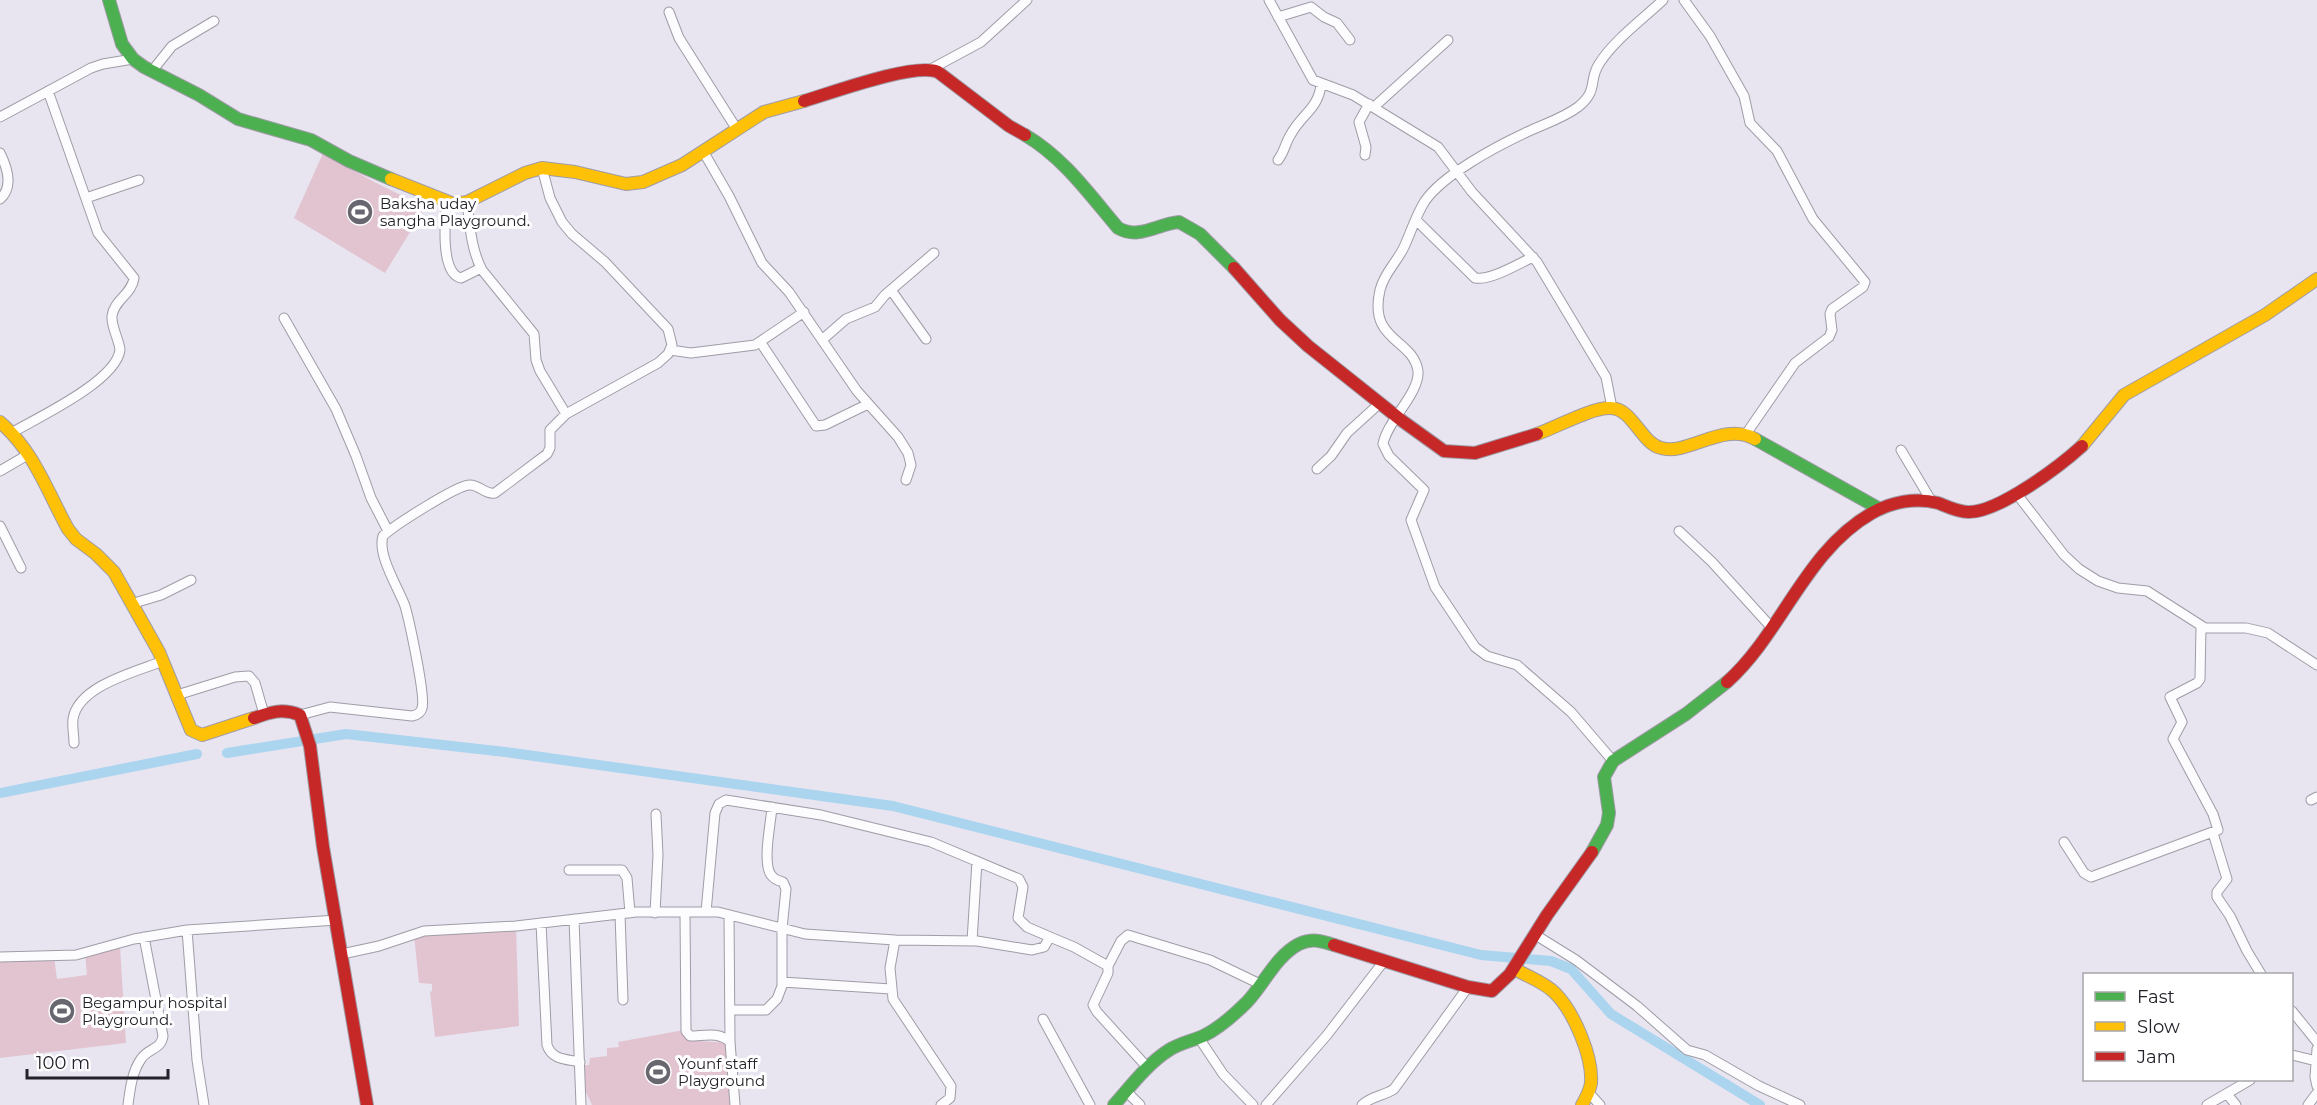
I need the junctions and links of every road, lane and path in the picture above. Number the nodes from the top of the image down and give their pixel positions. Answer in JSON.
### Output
{"nodes":[{"id":1,"x":109,"y":0,"type":"edge"},
{"id":2,"x":1027,"y":0,"type":"edge"},
{"id":3,"x":1269,"y":0,"type":"edge"},
{"id":4,"x":1663,"y":0,"type":"edge"},
{"id":5,"x":1684,"y":0,"type":"edge"},
{"id":6,"x":669,"y":12,"type":"dead end"},
{"id":7,"x":1278,"y":17,"type":"junction"},
{"id":8,"x":214,"y":21,"type":"dead end"},
{"id":9,"x":1350,"y":40,"type":"dead end"},
{"id":10,"x":1448,"y":40,"type":"dead end"},
{"id":11,"x":133,"y":59,"type":"junction"},
{"id":12,"x":931,"y":69,"type":"junction"},
{"id":13,"x":152,"y":71,"type":"junction"},
{"id":14,"x":1321,"y":85,"type":"junction"},
{"id":15,"x":48,"y":92,"type":"junction"},
{"id":16,"x":1371,"y":106,"type":"junction"},
{"id":17,"x":0,"y":117,"type":"edge"},
{"id":18,"x":736,"y":128,"type":"junction"},
{"id":19,"x":703,"y":151,"type":"junction"},
{"id":20,"x":0,"y":153,"type":"edge"},
{"id":21,"x":1365,"y":155,"type":"dead end"},
{"id":22,"x":1278,"y":160,"type":"dead end"},
{"id":23,"x":542,"y":168,"type":"junction"},
{"id":24,"x":1458,"y":173,"type":"junction"},
{"id":25,"x":139,"y":180,"type":"dead end"},
{"id":26,"x":86,"y":198,"type":"junction"},
{"id":27,"x":0,"y":199,"type":"edge"},
{"id":28,"x":467,"y":202,"type":"junction"},
{"id":29,"x":447,"y":203,"type":"junction"},
{"id":30,"x":1416,"y":220,"type":"junction"},
{"id":31,"x":934,"y":253,"type":"dead end"},
{"id":32,"x":1533,"y":257,"type":"junction"},
{"id":33,"x":481,"y":268,"type":"junction"},
{"id":34,"x":2317,"y":279,"type":"edge"},
{"id":35,"x":891,"y":290,"type":"junction"},
{"id":36,"x":804,"y":312,"type":"junction"},
{"id":37,"x":284,"y":318,"type":"dead end"},
{"id":38,"x":823,"y":339,"type":"junction"},
{"id":39,"x":926,"y":339,"type":"dead end"},
{"id":40,"x":760,"y":343,"type":"junction"},
{"id":41,"x":670,"y":350,"type":"junction"},
{"id":42,"x":1380,"y":403,"type":"junction"},
{"id":43,"x":868,"y":404,"type":"junction"},
{"id":44,"x":1612,"y":408,"type":"junction"},
{"id":45,"x":566,"y":414,"type":"junction"},
{"id":46,"x":1395,"y":416,"type":"junction"},
{"id":47,"x":5,"y":428,"type":"edge"},
{"id":48,"x":1746,"y":434,"type":"junction"},
{"id":49,"x":1901,"y":450,"type":"dead end"},
{"id":50,"x":29,"y":454,"type":"junction"},
{"id":51,"x":1317,"y":469,"type":"dead end"},
{"id":52,"x":0,"y":471,"type":"edge"},
{"id":53,"x":906,"y":480,"type":"dead end"},
{"id":54,"x":2016,"y":493,"type":"junction"},
{"id":55,"x":1932,"y":502,"type":"junction"},
{"id":56,"x":1880,"y":509,"type":"junction"},
{"id":57,"x":0,"y":526,"type":"edge"},
{"id":58,"x":388,"y":531,"type":"junction"},
{"id":59,"x":1679,"y":531,"type":"dead end"},
{"id":60,"x":21,"y":568,"type":"dead end"},
{"id":61,"x":191,"y":580,"type":"dead end"},
{"id":62,"x":131,"y":604,"type":"junction"},
{"id":63,"x":2201,"y":627,"type":"junction"},
{"id":64,"x":1772,"y":628,"type":"junction"},
{"id":65,"x":163,"y":661,"type":"junction"},
{"id":66,"x":2317,"y":665,"type":"edge"},
{"id":67,"x":177,"y":695,"type":"junction"},
{"id":68,"x":264,"y":714,"type":"junction"},
{"id":69,"x":302,"y":719,"type":"junction"},
{"id":70,"x":74,"y":742,"type":"dead end"},
{"id":71,"x":1613,"y":761,"type":"junction"},
{"id":72,"x":772,"y":807,"type":"junction"},
{"id":73,"x":656,"y":814,"type":"dead end"},
{"id":74,"x":2213,"y":833,"type":"junction"},
{"id":75,"x":2064,"y":842,"type":"dead end"},
{"id":76,"x":976,"y":861,"type":"junction"},
{"id":77,"x":569,"y":870,"type":"dead end"},
{"id":78,"x":706,"y":912,"type":"junction"},
{"id":79,"x":655,"y":913,"type":"junction"},
{"id":80,"x":625,"y":914,"type":"junction"},
{"id":81,"x":685,"y":914,"type":"junction"},
{"id":82,"x":729,"y":915,"type":"junction"},
{"id":83,"x":574,"y":919,"type":"junction"},
{"id":84,"x":337,"y":920,"type":"junction"},
{"id":85,"x":541,"y":923,"type":"junction"},
{"id":86,"x":782,"y":929,"type":"junction"},
{"id":87,"x":187,"y":930,"type":"junction"},
{"id":88,"x":144,"y":937,"type":"junction"},
{"id":89,"x":1050,"y":937,"type":"junction"},
{"id":90,"x":1533,"y":937,"type":"junction"},
{"id":91,"x":895,"y":940,"type":"junction"},
{"id":92,"x":972,"y":941,"type":"junction"},
{"id":93,"x":342,"y":954,"type":"junction"},
{"id":94,"x":0,"y":957,"type":"edge"},
{"id":95,"x":1384,"y":961,"type":"junction"},
{"id":96,"x":1108,"y":966,"type":"junction"},
{"id":97,"x":1516,"y":966,"type":"junction"},
{"id":98,"x":2260,"y":973,"type":"edge"},
{"id":99,"x":782,"y":982,"type":"junction"},
{"id":100,"x":1262,"y":985,"type":"junction"},
{"id":101,"x":1468,"y":987,"type":"junction"},
{"id":102,"x":891,"y":989,"type":"junction"},
{"id":103,"x":623,"y":1000,"type":"dead end"},
{"id":104,"x":730,"y":1010,"type":"junction"},
{"id":105,"x":2293,"y":1012,"type":"edge"},
{"id":106,"x":1043,"y":1019,"type":"dead end"},
{"id":107,"x":1199,"y":1038,"type":"junction"},
{"id":108,"x":730,"y":1042,"type":"junction"},
{"id":109,"x":2317,"y":1042,"type":"edge"},
{"id":110,"x":2317,"y":1049,"type":"edge"},
{"id":111,"x":2293,"y":1055,"type":"edge"},
{"id":112,"x":2316,"y":1061,"type":"edge"},
{"id":113,"x":580,"y":1062,"type":"junction"},
{"id":114,"x":1147,"y":1067,"type":"junction"},
{"id":115,"x":2245,"y":1081,"type":"edge"},
{"id":116,"x":2317,"y":1086,"type":"edge"},
{"id":117,"x":1126,"y":1091,"type":"junction"},
{"id":118,"x":1589,"y":1093,"type":"junction"},
{"id":119,"x":2317,"y":1093,"type":"edge"},
{"id":120,"x":2228,"y":1094,"type":"junction"},
{"id":121,"x":128,"y":1105,"type":"edge"},
{"id":122,"x":204,"y":1105,"type":"edge"},
{"id":123,"x":367,"y":1105,"type":"edge"},
{"id":124,"x":582,"y":1105,"type":"edge"},
{"id":125,"x":735,"y":1105,"type":"edge"},
{"id":126,"x":941,"y":1105,"type":"edge"},
{"id":127,"x":1090,"y":1105,"type":"edge"},
{"id":128,"x":1114,"y":1105,"type":"edge"},
{"id":129,"x":1140,"y":1105,"type":"edge"},
{"id":130,"x":1253,"y":1105,"type":"edge"},
{"id":131,"x":1266,"y":1105,"type":"edge"},
{"id":132,"x":1362,"y":1105,"type":"edge"},
{"id":133,"x":1582,"y":1105,"type":"edge"},
{"id":134,"x":1600,"y":1105,"type":"edge"},
{"id":135,"x":1800,"y":1105,"type":"edge"},
{"id":136,"x":2207,"y":1105,"type":"edge"},
{"id":137,"x":2236,"y":1105,"type":"edge"},
{"id":138,"x":2308,"y":1105,"type":"edge"}],
"edges":[{"from":1,"to":11,"type":"street"},
{"from":2,"to":12,"type":"street"},
{"from":3,"to":7,"type":"street"},
{"from":4,"to":24,"type":"street"},
{"from":5,"to":48,"type":"street"},
{"from":6,"to":18,"type":"street"},
{"from":7,"to":9,"type":"street"},
{"from":7,"to":14,"type":"street"},
{"from":8,"to":13,"type":"street"},
{"from":10,"to":16,"type":"street"},
{"from":11,"to":13,"type":"street"},
{"from":11,"to":15,"type":"street"},
{"from":12,"to":18,"type":"street"},
{"from":12,"to":42,"type":"street"},
{"from":13,"to":29,"type":"street"},
{"from":14,"to":16,"type":"street"},
{"from":14,"to":22,"type":"street"},
{"from":15,"to":17,"type":"street"},
{"from":15,"to":26,"type":"street"},
{"from":16,"to":21,"type":"street"},
{"from":16,"to":24,"type":"street"},
{"from":18,"to":19,"type":"street"},
{"from":19,"to":23,"type":"street"},
{"from":19,"to":36,"type":"street"},
{"from":20,"to":27,"type":"street"},
{"from":23,"to":28,"type":"street"},
{"from":23,"to":41,"type":"street"},
{"from":24,"to":30,"type":"street"},
{"from":24,"to":32,"type":"street"},
{"from":25,"to":26,"type":"street"},
{"from":26,"to":47,"type":"street"},
{"from":28,"to":29,"type":"street"},
{"from":28,"to":33,"type":"street"},
{"from":29,"to":33,"type":"street"},
{"from":30,"to":32,"type":"street"},
{"from":30,"to":46,"type":"street"},
{"from":31,"to":35,"type":"street"},
{"from":32,"to":44,"type":"street"},
{"from":33,"to":45,"type":"street"},
{"from":34,"to":54,"type":"street"},
{"from":35,"to":38,"type":"street"},
{"from":35,"to":39,"type":"street"},
{"from":36,"to":38,"type":"street"},
{"from":36,"to":40,"type":"street"},
{"from":37,"to":58,"type":"street"},
{"from":38,"to":43,"type":"street"},
{"from":40,"to":41,"type":"street"},
{"from":40,"to":43,"type":"street"},
{"from":41,"to":45,"type":"street"},
{"from":42,"to":46,"type":"street"},
{"from":42,"to":51,"type":"street"},
{"from":43,"to":53,"type":"street"},
{"from":44,"to":46,"type":"street"},
{"from":44,"to":48,"type":"street"},
{"from":45,"to":58,"type":"street"},
{"from":46,"to":71,"type":"street"},
{"from":47,"to":50,"type":"street"},
{"from":48,"to":56,"type":"street"},
{"from":49,"to":55,"type":"street"},
{"from":50,"to":52,"type":"street"},
{"from":50,"to":62,"type":"street"},
{"from":54,"to":55,"type":"street"},
{"from":54,"to":63,"type":"street"},
{"from":55,"to":56,"type":"street"},
{"from":56,"to":64,"type":"street"},
{"from":57,"to":60,"type":"street"},
{"from":58,"to":69,"type":"street"},
{"from":59,"to":64,"type":"street"},
{"from":61,"to":62,"type":"street"},
{"from":62,"to":65,"type":"street"},
{"from":63,"to":66,"type":"street"},
{"from":63,"to":74,"type":"street"},
{"from":64,"to":71,"type":"street"},
{"from":65,"to":67,"type":"street"},
{"from":65,"to":70,"type":"street"},
{"from":67,"to":68,"type":"street"},
{"from":67,"to":68,"type":"street"},
{"from":68,"to":69,"type":"street"},
{"from":69,"to":84,"type":"street"},
{"from":71,"to":90,"type":"street"},
{"from":72,"to":76,"type":"street"},
{"from":72,"to":78,"type":"street"},
{"from":72,"to":86,"type":"street"},
{"from":73,"to":79,"type":"street"},
{"from":74,"to":75,"type":"street"},
{"from":74,"to":98,"type":"street"},
{"from":76,"to":89,"type":"street"},
{"from":76,"to":92,"type":"street"},
{"from":77,"to":80,"type":"street"},
{"from":78,"to":81,"type":"street"},
{"from":78,"to":82,"type":"street"},
{"from":79,"to":80,"type":"street"},
{"from":79,"to":81,"type":"street"},
{"from":80,"to":83,"type":"street"},
{"from":80,"to":103,"type":"street"},
{"from":81,"to":108,"type":"street"},
{"from":82,"to":86,"type":"street"},
{"from":82,"to":104,"type":"street"},
{"from":83,"to":85,"type":"street"},
{"from":83,"to":113,"type":"street"},
{"from":84,"to":87,"type":"street"},
{"from":84,"to":93,"type":"street"},
{"from":85,"to":93,"type":"street"},
{"from":85,"to":113,"type":"street"},
{"from":86,"to":91,"type":"street"},
{"from":86,"to":99,"type":"street"},
{"from":87,"to":88,"type":"street"},
{"from":87,"to":122,"type":"street"},
{"from":88,"to":94,"type":"street"},
{"from":88,"to":121,"type":"street"},
{"from":89,"to":92,"type":"street"},
{"from":89,"to":96,"type":"street"},
{"from":90,"to":97,"type":"street"},
{"from":90,"to":135,"type":"street"},
{"from":91,"to":92,"type":"street"},
{"from":91,"to":102,"type":"street"},
{"from":93,"to":123,"type":"street"},
{"from":95,"to":100,"type":"street"},
{"from":95,"to":101,"type":"street"},
{"from":95,"to":131,"type":"street"},
{"from":96,"to":100,"type":"street"},
{"from":96,"to":114,"type":"street"},
{"from":97,"to":101,"type":"street"},
{"from":97,"to":118,"type":"street"},
{"from":99,"to":102,"type":"street"},
{"from":99,"to":104,"type":"street"},
{"from":100,"to":107,"type":"street"},
{"from":101,"to":132,"type":"street"},
{"from":102,"to":126,"type":"street"},
{"from":104,"to":108,"type":"street"},
{"from":105,"to":109,"type":"street"},
{"from":106,"to":127,"type":"street"},
{"from":107,"to":114,"type":"street"},
{"from":107,"to":130,"type":"street"},
{"from":108,"to":125,"type":"street"},
{"from":110,"to":112,"type":"street"},
{"from":111,"to":112,"type":"street"},
{"from":112,"to":116,"type":"street"},
{"from":113,"to":124,"type":"street"},
{"from":114,"to":117,"type":"street"},
{"from":115,"to":120,"type":"street"},
{"from":117,"to":128,"type":"street"},
{"from":117,"to":129,"type":"street"},
{"from":118,"to":133,"type":"street"},
{"from":118,"to":134,"type":"street"},
{"from":119,"to":138,"type":"street"},
{"from":120,"to":136,"type":"street"},
{"from":120,"to":137,"type":"street"}]}
